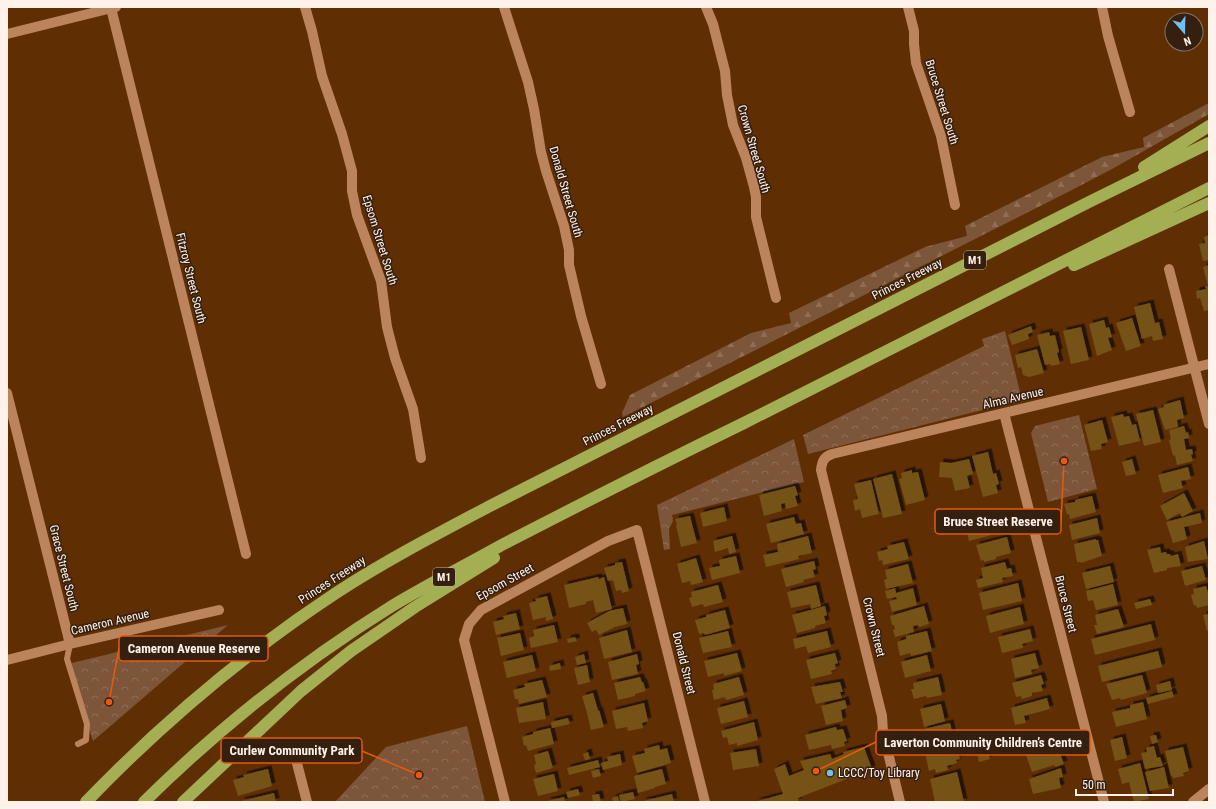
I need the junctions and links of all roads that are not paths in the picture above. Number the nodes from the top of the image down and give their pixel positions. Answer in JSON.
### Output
{"nodes":[{"id":1,"x":305,"y":7,"type":"edge"},
{"id":2,"x":504,"y":7,"type":"edge"},
{"id":3,"x":706,"y":7,"type":"edge"},
{"id":4,"x":908,"y":7,"type":"edge"},
{"id":5,"x":1102,"y":7,"type":"edge"},
{"id":6,"x":113,"y":8,"type":"edge"},
{"id":7,"x":7,"y":34,"type":"edge"},
{"id":8,"x":1130,"y":112,"type":"dead end"},
{"id":9,"x":1209,"y":126,"type":"edge"},
{"id":10,"x":1209,"y":143,"type":"edge"},
{"id":11,"x":1209,"y":188,"type":"edge"},
{"id":12,"x":1091,"y":201,"type":"junction"},
{"id":13,"x":1209,"y":203,"type":"edge"},
{"id":14,"x":955,"y":204,"type":"dead end"},
{"id":15,"x":1169,"y":269,"type":"dead end"},
{"id":16,"x":776,"y":298,"type":"dead end"},
{"id":17,"x":911,"y":340,"type":"junction"},
{"id":18,"x":1209,"y":364,"type":"edge"},
{"id":19,"x":1195,"y":367,"type":"junction"},
{"id":20,"x":601,"y":384,"type":"dead end"},
{"id":21,"x":7,"y":393,"type":"edge"},
{"id":22,"x":1004,"y":413,"type":"junction"},
{"id":23,"x":1209,"y":424,"type":"edge"},
{"id":24,"x":421,"y":458,"type":"dead end"},
{"id":25,"x":823,"y":459,"type":"joint"},
{"id":26,"x":569,"y":510,"type":"junction"},
{"id":27,"x":637,"y":530,"type":"joint"},
{"id":28,"x":246,"y":554,"type":"dead end"},
{"id":29,"x":219,"y":610,"type":"dead end"},
{"id":30,"x":70,"y":644,"type":"junction"},
{"id":31,"x":7,"y":660,"type":"edge"},
{"id":32,"x":78,"y":744,"type":"dead end"},
{"id":33,"x":293,"y":748,"type":"dead end"},
{"id":34,"x":1209,"y":789,"type":"edge"},
{"id":35,"x":85,"y":802,"type":"edge"},
{"id":36,"x":144,"y":802,"type":"edge"},
{"id":37,"x":182,"y":802,"type":"edge"},
{"id":38,"x":307,"y":802,"type":"edge"},
{"id":39,"x":505,"y":802,"type":"edge"},
{"id":40,"x":705,"y":802,"type":"edge"},
{"id":41,"x":900,"y":802,"type":"edge"},
{"id":42,"x":1104,"y":802,"type":"edge"},
{"id":43,"x":1193,"y":802,"type":"edge"}],
"edges":[{"from":1,"to":24,"type":"street","name":"Epsom Street South"},
{"from":2,"to":20,"type":"street","name":"Donald Street South"},
{"from":3,"to":16,"type":"street","name":"Crown Street South"},
{"from":4,"to":14,"type":"street","name":"Bruce Street South"},
{"from":5,"to":8,"type":"street"},
{"from":6,"to":7,"type":"street"},
{"from":6,"to":28,"type":"street","name":"Fitzroy Street South"},
{"from":9,"to":12,"type":"highway"},
{"from":10,"to":12,"type":"highway","name":"Princes Freeway","number":"M1"},
{"from":11,"to":17,"type":"highway","number":"M1"},
{"from":12,"to":35,"type":"highway","name":"Princes Freeway","number":"M1"},
{"from":13,"to":17,"type":"highway"},
{"from":15,"to":19,"type":"street"},
{"from":17,"to":26,"type":"highway","number":"M1"},
{"from":18,"to":19,"type":"street","name":"Alma Avenue"},
{"from":19,"to":22,"type":"street","name":"Alma Avenue"},
{"from":19,"to":23,"type":"street"},
{"from":21,"to":30,"type":"street","name":"Grace Street South"},
{"from":22,"to":25,"type":"street","name":"Alma Avenue"},
{"from":22,"to":42,"type":"street","name":"Bruce Street"},
{"from":25,"to":41,"type":"street","name":"Crown Street"},
{"from":26,"to":36,"type":"highway","number":"M1"},
{"from":26,"to":37,"type":"highway"},
{"from":27,"to":39,"type":"street","name":"Epsom Street"},
{"from":27,"to":40,"type":"street","name":"Donald Street"},
{"from":29,"to":30,"type":"street","name":"Cameron Avenue"},
{"from":30,"to":31,"type":"street","name":"Cameron Avenue"},
{"from":30,"to":32,"type":"lane","name":"Grace Street South"},
{"from":33,"to":38,"type":"street"},
{"from":34,"to":43,"type":"street"}]}
